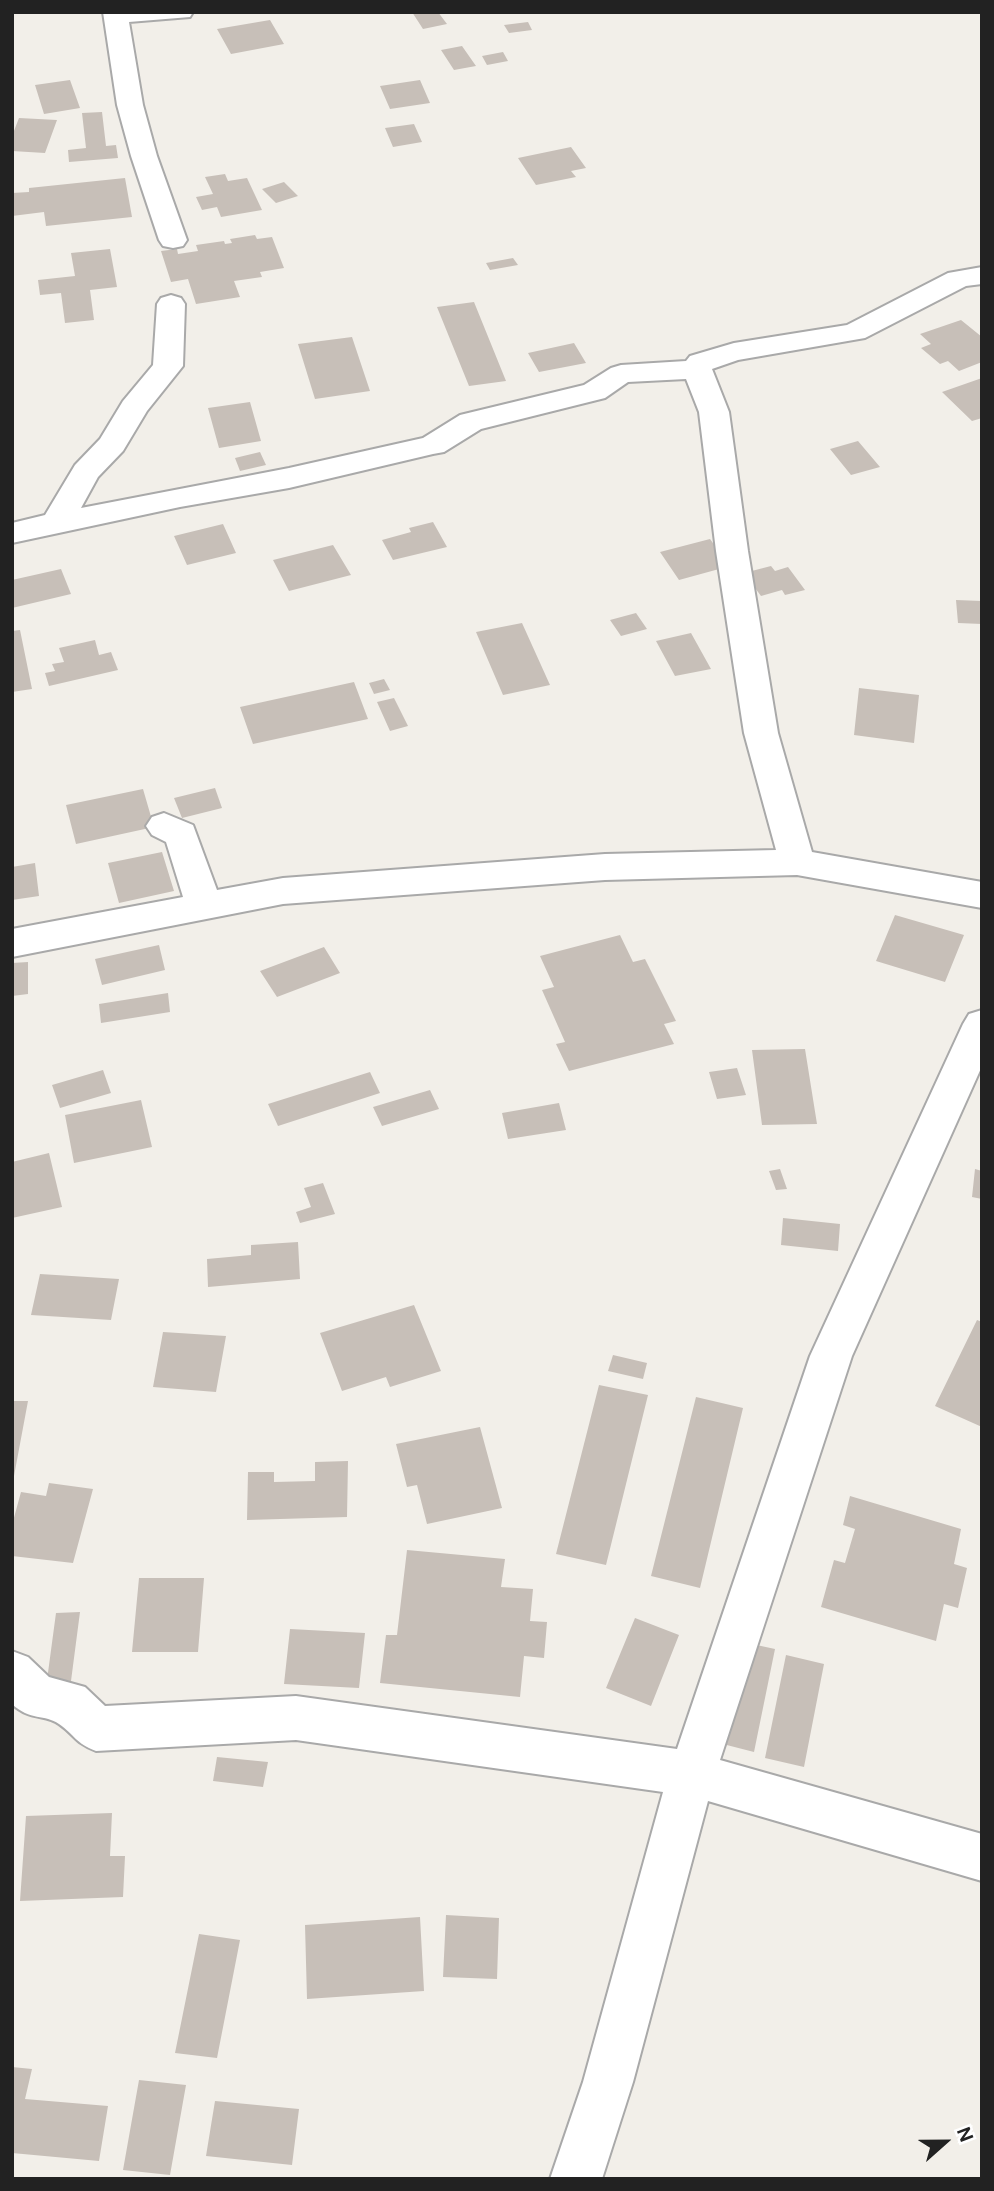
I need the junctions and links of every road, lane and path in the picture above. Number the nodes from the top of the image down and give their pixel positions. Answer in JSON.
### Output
{"nodes":[{"id":1,"x":181,"y":12,"type":"edge"},
{"id":2,"x":116,"y":14,"type":"edge"},
{"id":3,"x":173,"y":240,"type":"dead end"},
{"id":4,"x":982,"y":275,"type":"edge"},
{"id":5,"x":171,"y":304,"type":"dead end"},
{"id":6,"x":697,"y":369,"type":"junction"},
{"id":7,"x":56,"y":523,"type":"junction"},
{"id":8,"x":12,"y":533,"type":"edge"},
{"id":9,"x":164,"y":826,"type":"dead end"},
{"id":10,"x":797,"y":862,"type":"junction"},
{"id":11,"x":982,"y":895,"type":"edge"},
{"id":12,"x":204,"y":906,"type":"junction"},
{"id":13,"x":12,"y":943,"type":"edge"},
{"id":14,"x":982,"y":1024,"type":"edge"},
{"id":15,"x":12,"y":1672,"type":"edge"},
{"id":16,"x":692,"y":1774,"type":"junction"},
{"id":17,"x":982,"y":1858,"type":"edge"},
{"id":18,"x":576,"y":2179,"type":"edge"}],
"edges":[{"from":1,"to":2,"type":"street"},
{"from":2,"to":3,"type":"street"},
{"from":4,"to":6,"type":"street"},
{"from":5,"to":7,"type":"street"},
{"from":6,"to":7,"type":"street"},
{"from":6,"to":10,"type":"street"},
{"from":7,"to":8,"type":"street"},
{"from":9,"to":12,"type":"street"},
{"from":10,"to":11,"type":"street"},
{"from":10,"to":12,"type":"street"},
{"from":12,"to":13,"type":"street"},
{"from":14,"to":16,"type":"street"},
{"from":15,"to":16,"type":"street"},
{"from":16,"to":17,"type":"street"},
{"from":16,"to":18,"type":"street"}]}
